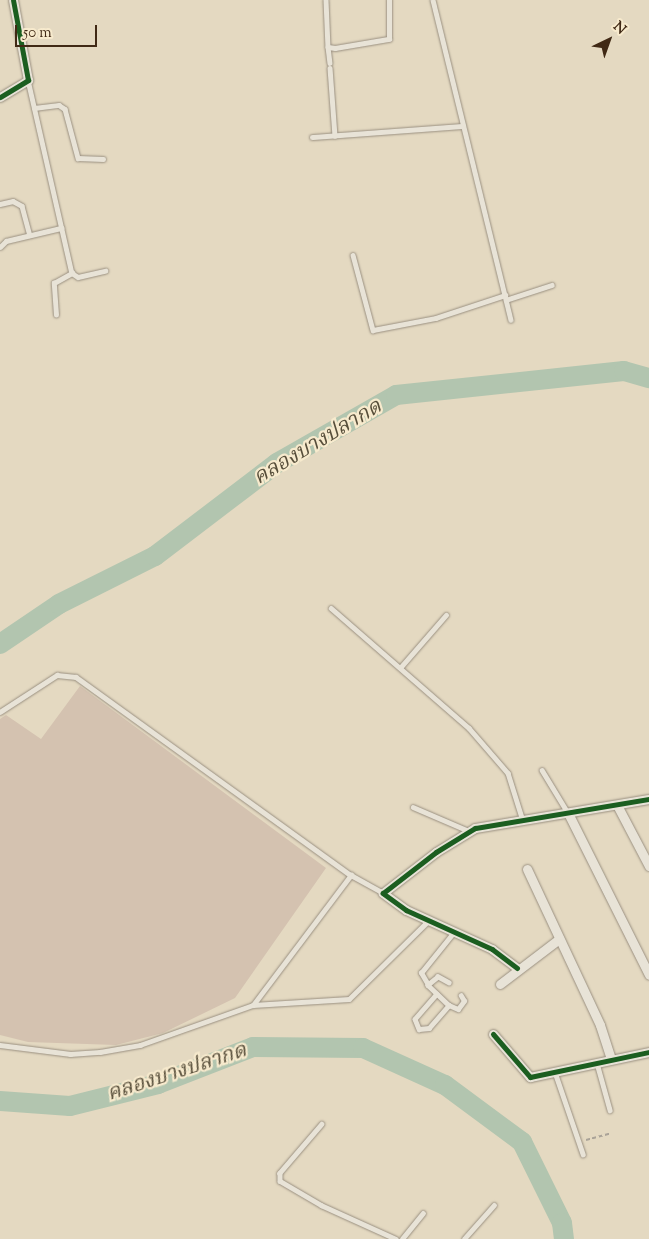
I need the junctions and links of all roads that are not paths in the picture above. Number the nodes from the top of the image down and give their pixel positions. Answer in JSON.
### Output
{"nodes":[{"id":1,"x":13,"y":0,"type":"edge"},
{"id":2,"x":326,"y":0,"type":"edge"},
{"id":3,"x":389,"y":0,"type":"edge"},
{"id":4,"x":433,"y":0,"type":"edge"},
{"id":5,"x":328,"y":47,"type":"junction"},
{"id":6,"x":28,"y":80,"type":"junction"},
{"id":7,"x":0,"y":96,"type":"edge"},
{"id":8,"x":34,"y":108,"type":"junction"},
{"id":9,"x":463,"y":126,"type":"junction"},
{"id":10,"x":335,"y":136,"type":"junction"},
{"id":11,"x":312,"y":137,"type":"dead end"},
{"id":12,"x":104,"y":159,"type":"dead end"},
{"id":13,"x":0,"y":204,"type":"edge"},
{"id":14,"x":61,"y":228,"type":"junction"},
{"id":15,"x":30,"y":235,"type":"junction"},
{"id":16,"x":0,"y":247,"type":"edge"},
{"id":17,"x":354,"y":255,"type":"dead end"},
{"id":18,"x":105,"y":271,"type":"dead end"},
{"id":19,"x":72,"y":273,"type":"junction"},
{"id":20,"x":552,"y":285,"type":"dead end"},
{"id":21,"x":506,"y":298,"type":"junction"},
{"id":22,"x":56,"y":316,"type":"dead end"},
{"id":23,"x":511,"y":320,"type":"dead end"},
{"id":24,"x":331,"y":608,"type":"dead end"},
{"id":25,"x":446,"y":615,"type":"dead end"},
{"id":26,"x":400,"y":668,"type":"junction"},
{"id":27,"x":0,"y":712,"type":"edge"},
{"id":28,"x":542,"y":770,"type":"dead end"},
{"id":29,"x":649,"y":799,"type":"edge"},
{"id":30,"x":617,"y":805,"type":"junction"},
{"id":31,"x":413,"y":807,"type":"dead end"},
{"id":32,"x":568,"y":813,"type":"junction"},
{"id":33,"x":523,"y":821,"type":"junction"},
{"id":34,"x":469,"y":831,"type":"junction"},
{"id":35,"x":649,"y":866,"type":"edge"},
{"id":36,"x":527,"y":869,"type":"dead end"},
{"id":37,"x":351,"y":874,"type":"junction"},
{"id":38,"x":383,"y":893,"type":"junction"},
{"id":39,"x":428,"y":920,"type":"junction"},
{"id":40,"x":454,"y":932,"type":"junction"},
{"id":41,"x":559,"y":939,"type":"junction"},
{"id":42,"x":518,"y":968,"type":"junction"},
{"id":43,"x":649,"y":975,"type":"edge"},
{"id":44,"x":449,"y":983,"type":"dead end"},
{"id":45,"x":428,"y":984,"type":"junction"},
{"id":46,"x":500,"y":984,"type":"dead end"},
{"id":47,"x":437,"y":994,"type":"junction"},
{"id":48,"x":461,"y":996,"type":"dead end"},
{"id":49,"x":253,"y":1005,"type":"junction"},
{"id":50,"x":449,"y":1005,"type":"junction"},
{"id":51,"x":493,"y":1034,"type":"dead end"},
{"id":52,"x":0,"y":1046,"type":"edge"},
{"id":53,"x":649,"y":1052,"type":"edge"},
{"id":54,"x":611,"y":1058,"type":"junction"},
{"id":55,"x":596,"y":1060,"type":"junction"},
{"id":56,"x":554,"y":1070,"type":"junction"},
{"id":57,"x":610,"y":1110,"type":"dead end"},
{"id":58,"x":322,"y":1124,"type":"dead end"},
{"id":59,"x":583,"y":1154,"type":"dead end"},
{"id":60,"x":494,"y":1205,"type":"dead end"},
{"id":61,"x":423,"y":1213,"type":"dead end"},
{"id":62,"x":396,"y":1239,"type":"edge"},
{"id":63,"x":402,"y":1239,"type":"edge"},
{"id":64,"x":464,"y":1239,"type":"edge"}],
"edges":[{"from":1,"to":6,"type":"street"},
{"from":2,"to":5,"type":"lane"},
{"from":3,"to":5,"type":"lane"},
{"from":4,"to":9,"type":"lane"},
{"from":5,"to":10,"type":"lane"},
{"from":6,"to":7,"type":"street"},
{"from":6,"to":8,"type":"lane"},
{"from":8,"to":12,"type":"lane"},
{"from":8,"to":14,"type":"lane"},
{"from":9,"to":10,"type":"lane"},
{"from":9,"to":21,"type":"lane"},
{"from":10,"to":11,"type":"lane"},
{"from":13,"to":15,"type":"lane"},
{"from":14,"to":15,"type":"lane"},
{"from":14,"to":19,"type":"lane"},
{"from":15,"to":16,"type":"lane"},
{"from":17,"to":21,"type":"lane"},
{"from":18,"to":19,"type":"lane"},
{"from":19,"to":22,"type":"lane"},
{"from":20,"to":21,"type":"lane"},
{"from":21,"to":23,"type":"lane"},
{"from":24,"to":26,"type":"lane"},
{"from":25,"to":26,"type":"lane"},
{"from":26,"to":33,"type":"lane"},
{"from":27,"to":37,"type":"lane"},
{"from":28,"to":32,"type":"lane"},
{"from":29,"to":30,"type":"street"},
{"from":30,"to":32,"type":"street"},
{"from":30,"to":35,"type":"street"},
{"from":31,"to":34,"type":"lane"},
{"from":32,"to":33,"type":"street"},
{"from":32,"to":43,"type":"street"},
{"from":33,"to":34,"type":"street"},
{"from":34,"to":38,"type":"street"},
{"from":36,"to":41,"type":"street"},
{"from":37,"to":38,"type":"lane"},
{"from":37,"to":49,"type":"lane"},
{"from":38,"to":39,"type":"street"},
{"from":39,"to":40,"type":"street"},
{"from":39,"to":49,"type":"lane"},
{"from":40,"to":42,"type":"street"},
{"from":40,"to":45,"type":"lane"},
{"from":41,"to":42,"type":"street"},
{"from":41,"to":54,"type":"street"},
{"from":42,"to":46,"type":"street"},
{"from":44,"to":45,"type":"lane"},
{"from":45,"to":47,"type":"lane"},
{"from":47,"to":50,"type":"lane"},
{"from":47,"to":50,"type":"lane"},
{"from":48,"to":50,"type":"lane"},
{"from":49,"to":52,"type":"lane"},
{"from":51,"to":56,"type":"street"},
{"from":53,"to":54,"type":"street"},
{"from":54,"to":55,"type":"street"},
{"from":55,"to":56,"type":"street"},
{"from":55,"to":57,"type":"lane"},
{"from":56,"to":59,"type":"lane"},
{"from":58,"to":62,"type":"lane"},
{"from":60,"to":64,"type":"lane"},
{"from":61,"to":63,"type":"lane"}]}
